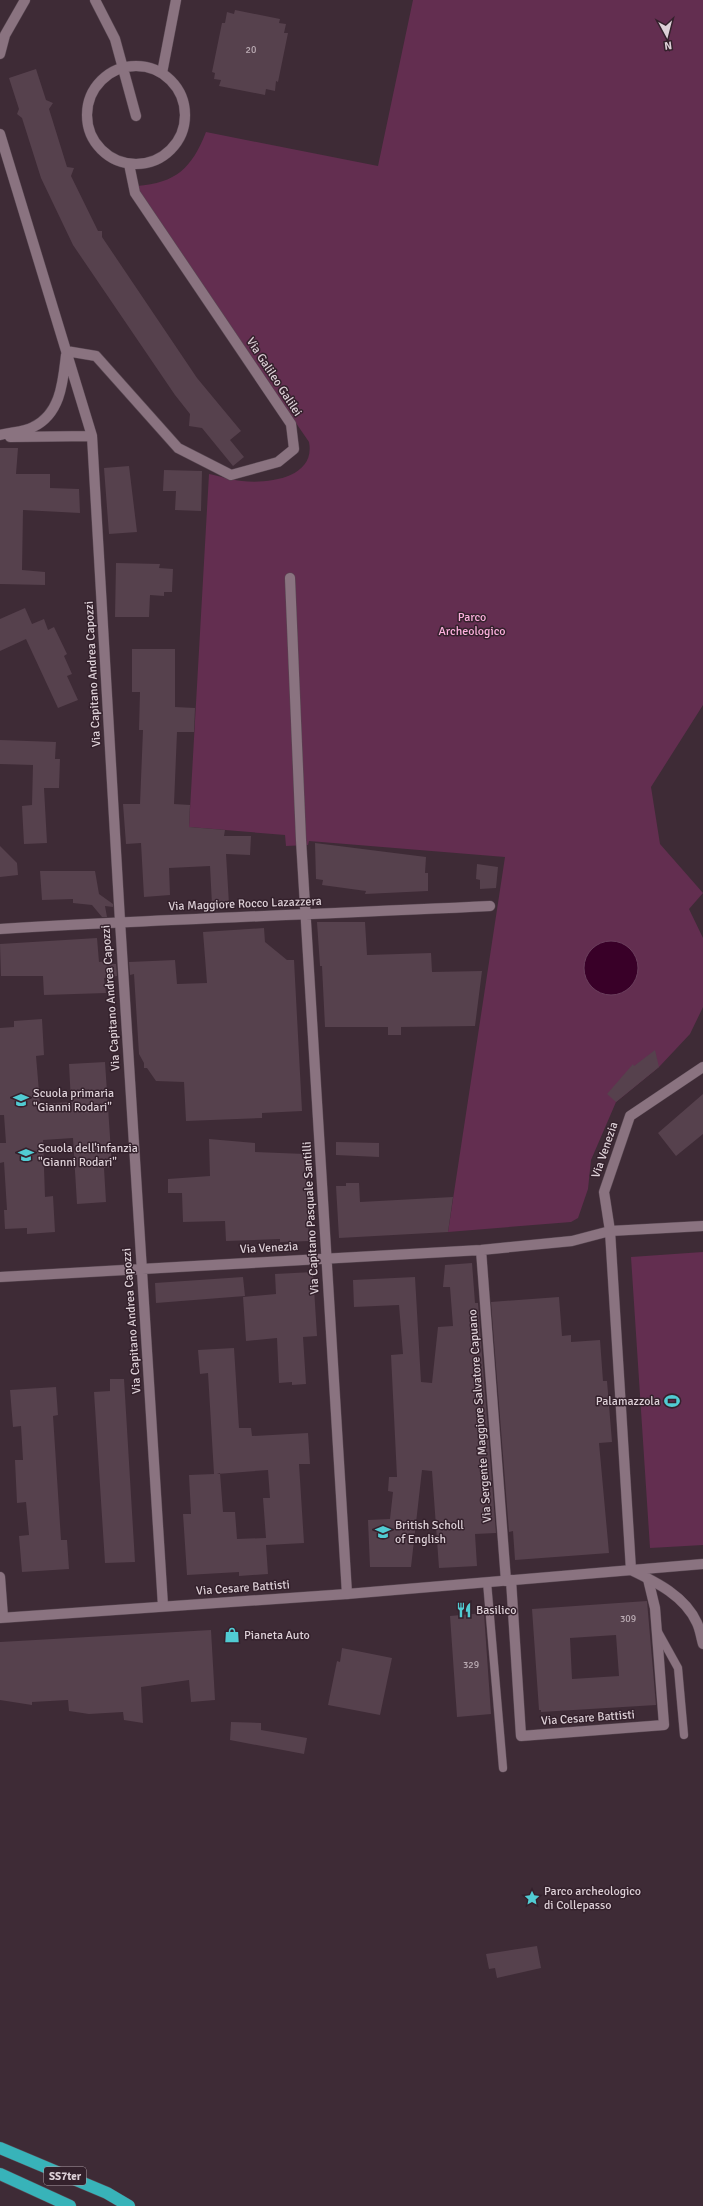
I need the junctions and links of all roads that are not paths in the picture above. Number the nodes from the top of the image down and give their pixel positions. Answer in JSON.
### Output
{"nodes":[{"id":1,"x":25,"y":0,"type":"edge"},
{"id":2,"x":95,"y":0,"type":"edge"},
{"id":3,"x":176,"y":0,"type":"edge"},
{"id":4,"x":0,"y":54,"type":"edge"},
{"id":5,"x":124,"y":67,"type":"junction"},
{"id":6,"x":162,"y":73,"type":"junction"},
{"id":7,"x":136,"y":116,"type":"dead end"},
{"id":8,"x":0,"y":134,"type":"edge"},
{"id":9,"x":129,"y":164,"type":"junction"},
{"id":10,"x":66,"y":351,"type":"junction"},
{"id":11,"x":0,"y":436,"type":"edge"},
{"id":12,"x":92,"y":436,"type":"junction"},
{"id":13,"x":290,"y":578,"type":"dead end"},
{"id":14,"x":490,"y":906,"type":"dead end"},
{"id":15,"x":307,"y":915,"type":"junction"},
{"id":16,"x":120,"y":921,"type":"junction"},
{"id":17,"x":0,"y":929,"type":"edge"},
{"id":18,"x":703,"y":1067,"type":"edge"},
{"id":19,"x":703,"y":1226,"type":"edge"},
{"id":20,"x":610,"y":1231,"type":"junction"},
{"id":21,"x":481,"y":1250,"type":"junction"},
{"id":22,"x":327,"y":1258,"type":"junction"},
{"id":23,"x":142,"y":1268,"type":"junction"},
{"id":24,"x":0,"y":1278,"type":"edge"},
{"id":25,"x":703,"y":1564,"type":"edge"},
{"id":26,"x":631,"y":1570,"type":"junction"},
{"id":27,"x":0,"y":1577,"type":"edge"},
{"id":28,"x":648,"y":1578,"type":"junction"},
{"id":29,"x":508,"y":1581,"type":"junction"},
{"id":30,"x":487,"y":1582,"type":"junction"},
{"id":31,"x":347,"y":1594,"type":"junction"},
{"id":32,"x":164,"y":1606,"type":"junction"},
{"id":33,"x":1,"y":1618,"type":"edge"},
{"id":34,"x":656,"y":1630,"type":"junction"},
{"id":35,"x":703,"y":1644,"type":"edge"},
{"id":36,"x":684,"y":1735,"type":"dead end"},
{"id":37,"x":503,"y":1768,"type":"dead end"},
{"id":38,"x":0,"y":2148,"type":"edge"},
{"id":39,"x":0,"y":2174,"type":"edge"},
{"id":40,"x":70,"y":2206,"type":"edge"},
{"id":41,"x":129,"y":2206,"type":"edge"}],
"edges":[{"from":1,"to":4,"type":"street"},
{"from":2,"to":5,"type":"street"},
{"from":3,"to":6,"type":"street"},
{"from":5,"to":6,"type":"street"},
{"from":5,"to":7,"type":"street"},
{"from":5,"to":9,"type":"street"},
{"from":6,"to":9,"type":"street"},
{"from":8,"to":10,"type":"street"},
{"from":9,"to":10,"type":"street","name":"Via Galileo Galilei"},
{"from":10,"to":11,"type":"street"},
{"from":10,"to":12,"type":"street"},
{"from":11,"to":12,"type":"street"},
{"from":12,"to":16,"type":"street","name":"Via Capitano Andrea Capozzi"},
{"from":13,"to":15,"type":"street","name":"Via Capitano Pasquale Santilli"},
{"from":14,"to":15,"type":"street","name":"Via Maggiore Rocco Lazazzera"},
{"from":15,"to":16,"type":"street","name":"Via Maggiore Rocco Lazazzera"},
{"from":15,"to":22,"type":"street","name":"Via Capitano Pasquale Santilli"},
{"from":16,"to":17,"type":"street","name":"Via Maggiore Rocco Lazazzera"},
{"from":16,"to":23,"type":"street","name":"Via Capitano Andrea Capozzi"},
{"from":18,"to":20,"type":"street","name":"Via Venezia"},
{"from":19,"to":20,"type":"street","name":"Via Venezia"},
{"from":20,"to":21,"type":"street","name":"Via Venezia"},
{"from":20,"to":26,"type":"street"},
{"from":21,"to":22,"type":"street","name":"Via Venezia"},
{"from":21,"to":29,"type":"street","name":"Via Sergente Maggiore Salvatore Capuano"},
{"from":22,"to":23,"type":"street","name":"Via Venezia"},
{"from":22,"to":31,"type":"street","name":"Via Capitano Pasquale Santilli"},
{"from":23,"to":24,"type":"street","name":"Via Venezia"},
{"from":23,"to":32,"type":"street","name":"Via Capitano Andrea Capozzi"},
{"from":25,"to":26,"type":"street","name":"Via Cesare Battisti"},
{"from":26,"to":28,"type":"street"},
{"from":26,"to":29,"type":"street","name":"Via Cesare Battisti"},
{"from":27,"to":33,"type":"street"},
{"from":28,"to":34,"type":"street","name":"Via Cesare Battisti"},
{"from":28,"to":35,"type":"street"},
{"from":29,"to":30,"type":"street","name":"Via Cesare Battisti"},
{"from":29,"to":34,"type":"street","name":"Via Cesare Battisti"},
{"from":30,"to":31,"type":"street","name":"Via Cesare Battisti"},
{"from":30,"to":37,"type":"lane"},
{"from":31,"to":32,"type":"street","name":"Via Cesare Battisti"},
{"from":32,"to":33,"type":"street","name":"Via Cesare Battisti"},
{"from":34,"to":36,"type":"lane"},
{"from":38,"to":41,"type":"highway","number":"SS7ter"},
{"from":39,"to":40,"type":"highway","number":"SS7ter"}]}
